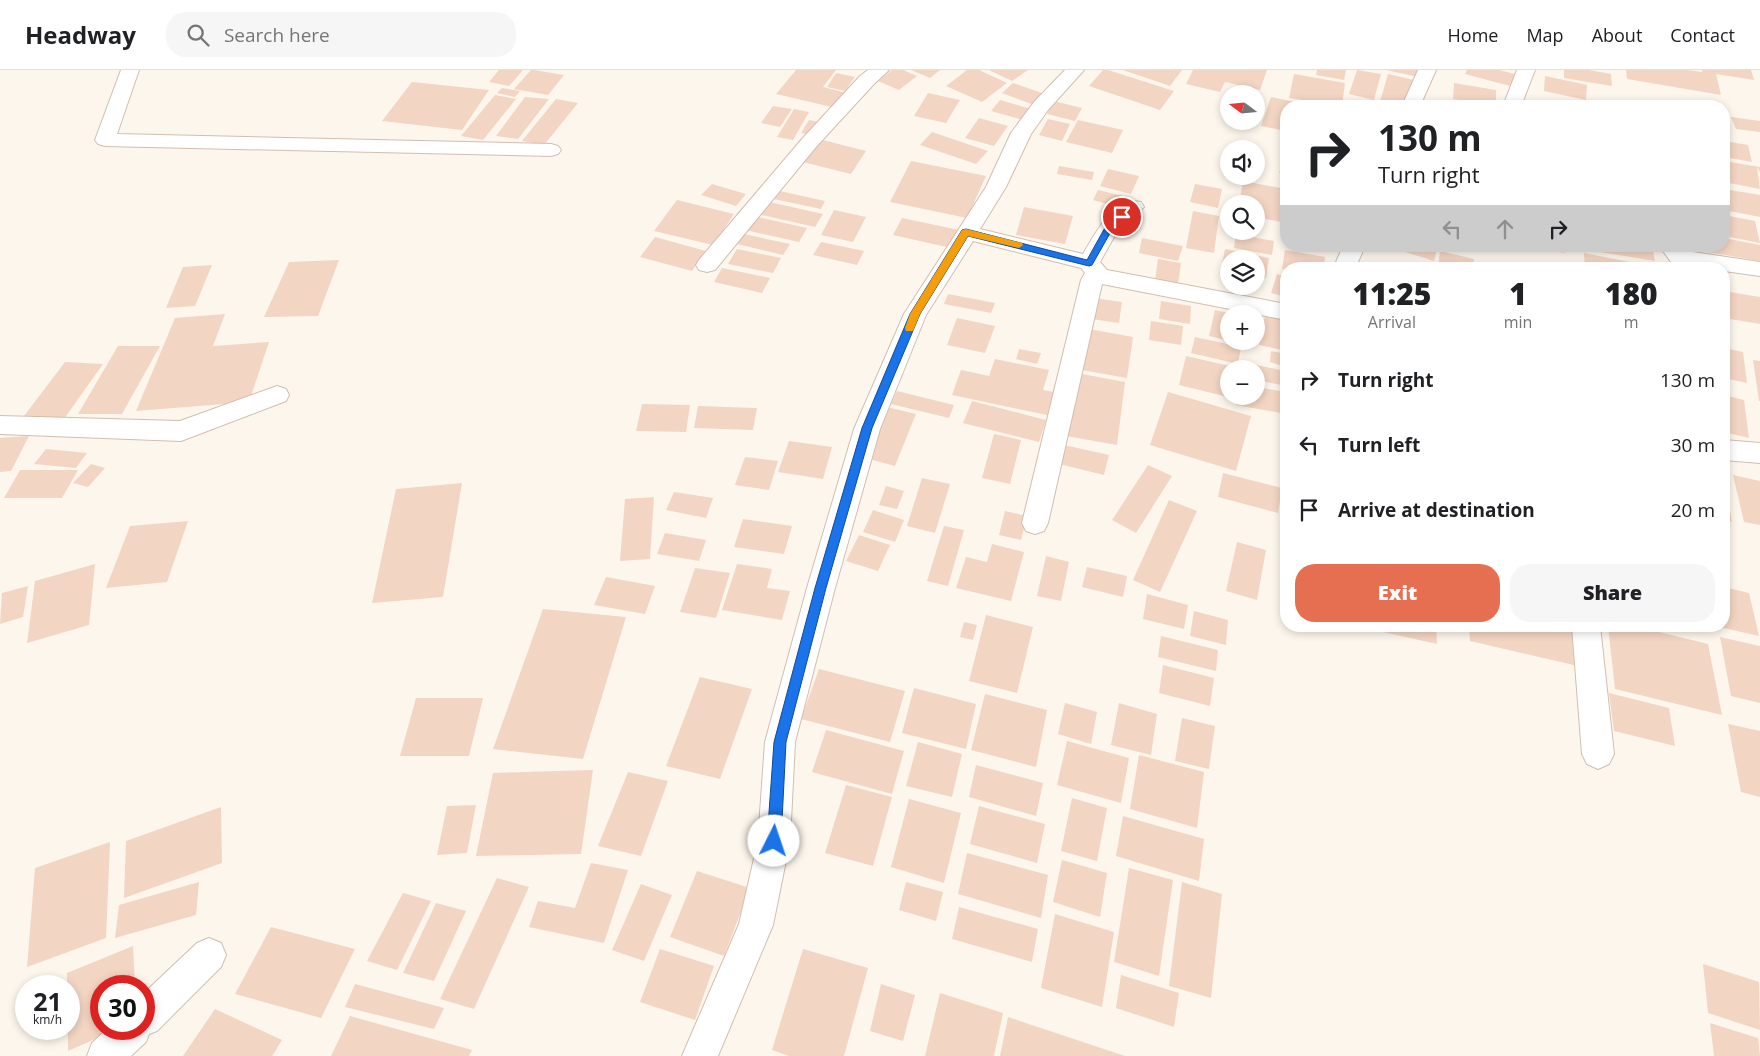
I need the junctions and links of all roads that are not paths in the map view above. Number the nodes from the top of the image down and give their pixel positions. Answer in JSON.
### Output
{"nodes":[{"id":1,"x":130,"y":70,"type":"edge"},
{"id":2,"x":880,"y":70,"type":"edge"},
{"id":3,"x":1075,"y":70,"type":"edge"},
{"id":4,"x":1427,"y":70,"type":"edge"},
{"id":5,"x":1526,"y":70,"type":"edge"},
{"id":6,"x":1413,"y":100,"type":"edge"},
{"id":7,"x":1514,"y":100,"type":"edge"},
{"id":8,"x":551,"y":150,"type":"dead end"},
{"id":9,"x":1134,"y":207,"type":"dead end"},
{"id":10,"x":966,"y":232,"type":"junction"},
{"id":11,"x":1675,"y":252,"type":"edge"},
{"id":12,"x":1713,"y":262,"type":"edge"},
{"id":13,"x":707,"y":265,"type":"dead end"},
{"id":14,"x":1730,"y":265,"type":"edge"},
{"id":15,"x":1094,"y":269,"type":"junction"},
{"id":16,"x":1760,"y":269,"type":"edge"},
{"id":17,"x":1280,"y":311,"type":"edge"},
{"id":18,"x":277,"y":395,"type":"dead end"},
{"id":19,"x":0,"y":425,"type":"edge"},
{"id":20,"x":1730,"y":450,"type":"edge"},
{"id":21,"x":1760,"y":453,"type":"edge"},
{"id":22,"x":1035,"y":523,"type":"dead end"},
{"id":23,"x":1587,"y":632,"type":"edge"},
{"id":24,"x":1598,"y":754,"type":"dead end"},
{"id":25,"x":208,"y":955,"type":"dead end"},
{"id":26,"x":155,"y":1007,"type":"edge"},
{"id":27,"x":122,"y":1040,"type":"edge"},
{"id":28,"x":105,"y":1056,"type":"edge"},
{"id":29,"x":700,"y":1056,"type":"edge"}],
"edges":[{"from":1,"to":8,"type":"street"},
{"from":2,"to":13,"type":"street"},
{"from":3,"to":10,"type":"street"},
{"from":4,"to":6,"type":"street"},
{"from":5,"to":7,"type":"street"},
{"from":9,"to":15,"type":"street"},
{"from":10,"to":15,"type":"street"},
{"from":10,"to":29,"type":"street"},
{"from":11,"to":12,"type":"street"},
{"from":14,"to":16,"type":"street"},
{"from":15,"to":17,"type":"street"},
{"from":15,"to":22,"type":"street"},
{"from":18,"to":19,"type":"street"},
{"from":20,"to":21,"type":"street"},
{"from":23,"to":24,"type":"street"},
{"from":25,"to":26,"type":"street"},
{"from":27,"to":28,"type":"street"}]}
